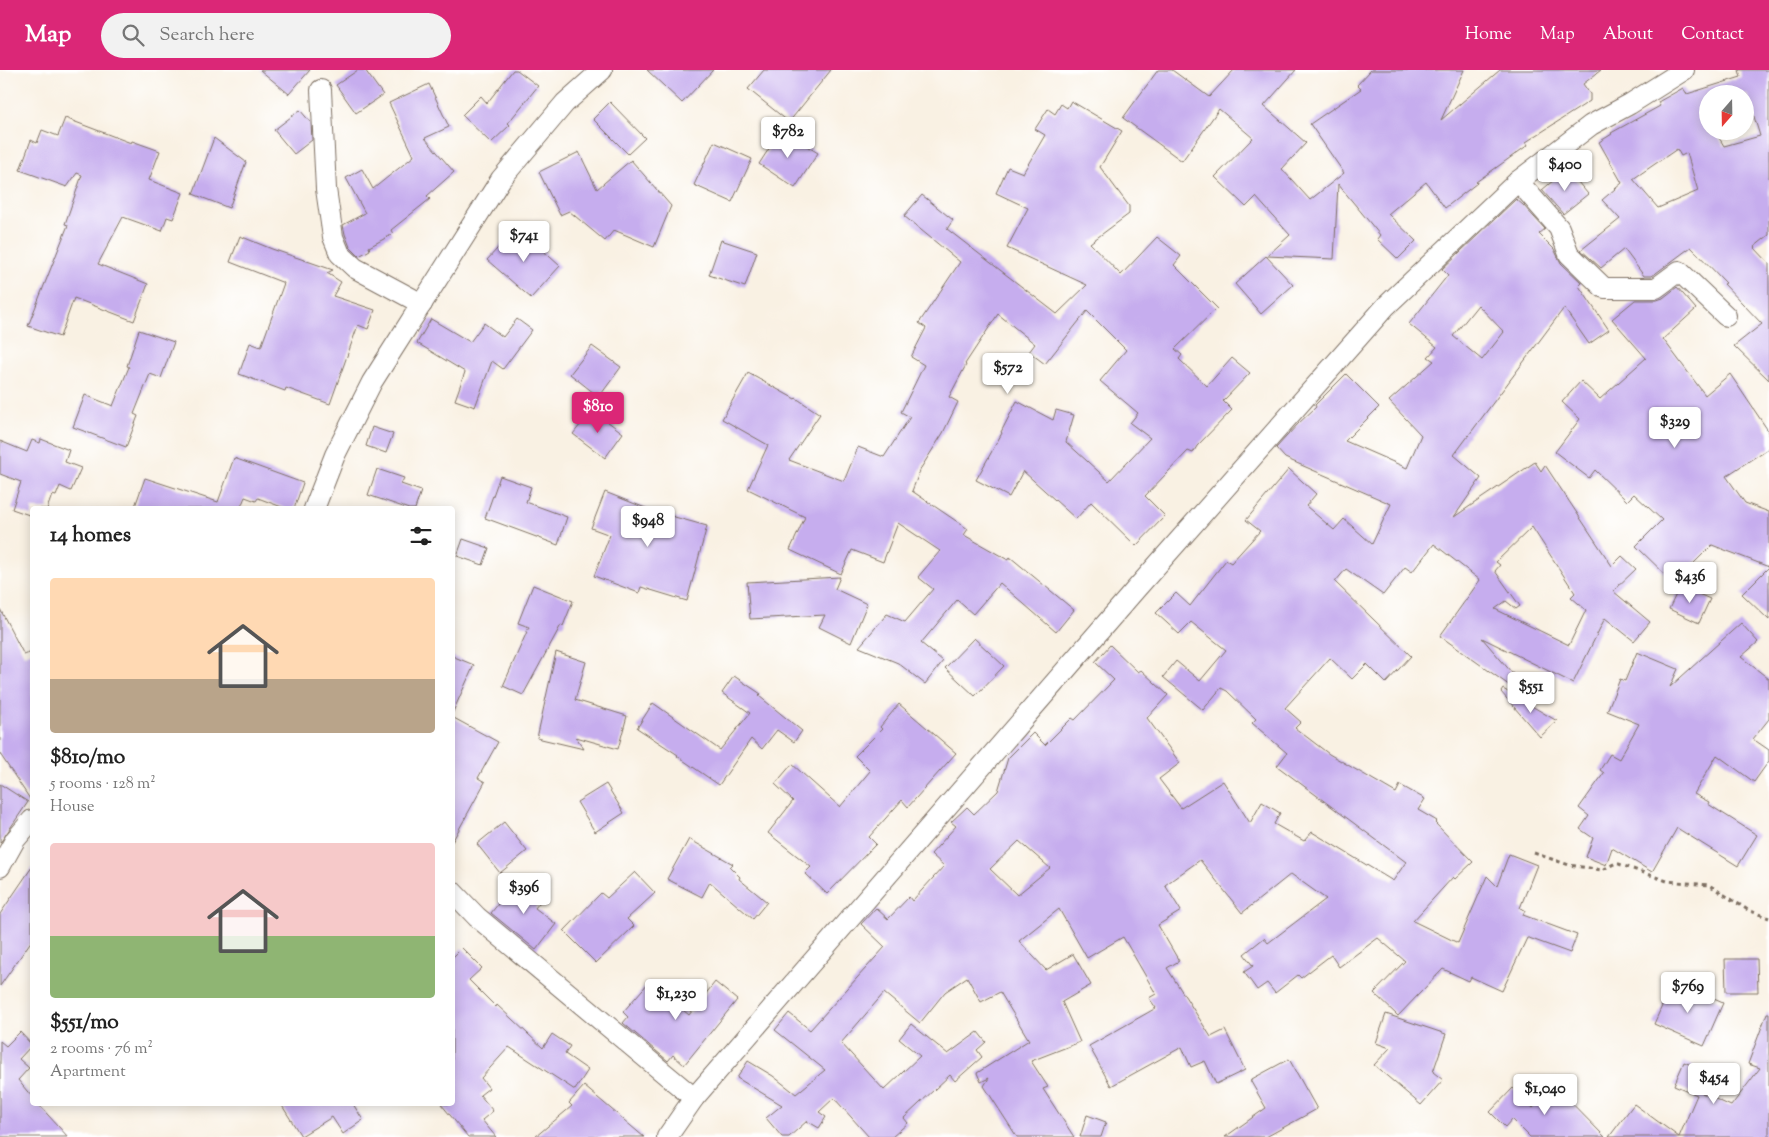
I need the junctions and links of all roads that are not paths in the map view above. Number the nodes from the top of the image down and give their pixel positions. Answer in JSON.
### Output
{"nodes":[{"id":1,"x":602,"y":70,"type":"edge"},
{"id":2,"x":1684,"y":70,"type":"edge"},
{"id":3,"x":321,"y":90,"type":"dead end"},
{"id":4,"x":1518,"y":181,"type":"junction"},
{"id":5,"x":422,"y":304,"type":"junction"},
{"id":6,"x":1726,"y":316,"type":"dead end"},
{"id":7,"x":315,"y":506,"type":"edge"},
{"id":8,"x":30,"y":822,"type":"edge"},
{"id":9,"x":0,"y":867,"type":"edge"},
{"id":10,"x":455,"y":894,"type":"edge"},
{"id":11,"x":694,"y":1098,"type":"junction"},
{"id":12,"x":667,"y":1137,"type":"edge"}],
"edges":[{"from":1,"to":5,"type":"street"},
{"from":2,"to":4,"type":"street"},
{"from":3,"to":5,"type":"street"},
{"from":4,"to":6,"type":"street"},
{"from":4,"to":11,"type":"street"},
{"from":5,"to":7,"type":"street"},
{"from":8,"to":9,"type":"street"},
{"from":10,"to":11,"type":"street"},
{"from":11,"to":12,"type":"street"}]}
